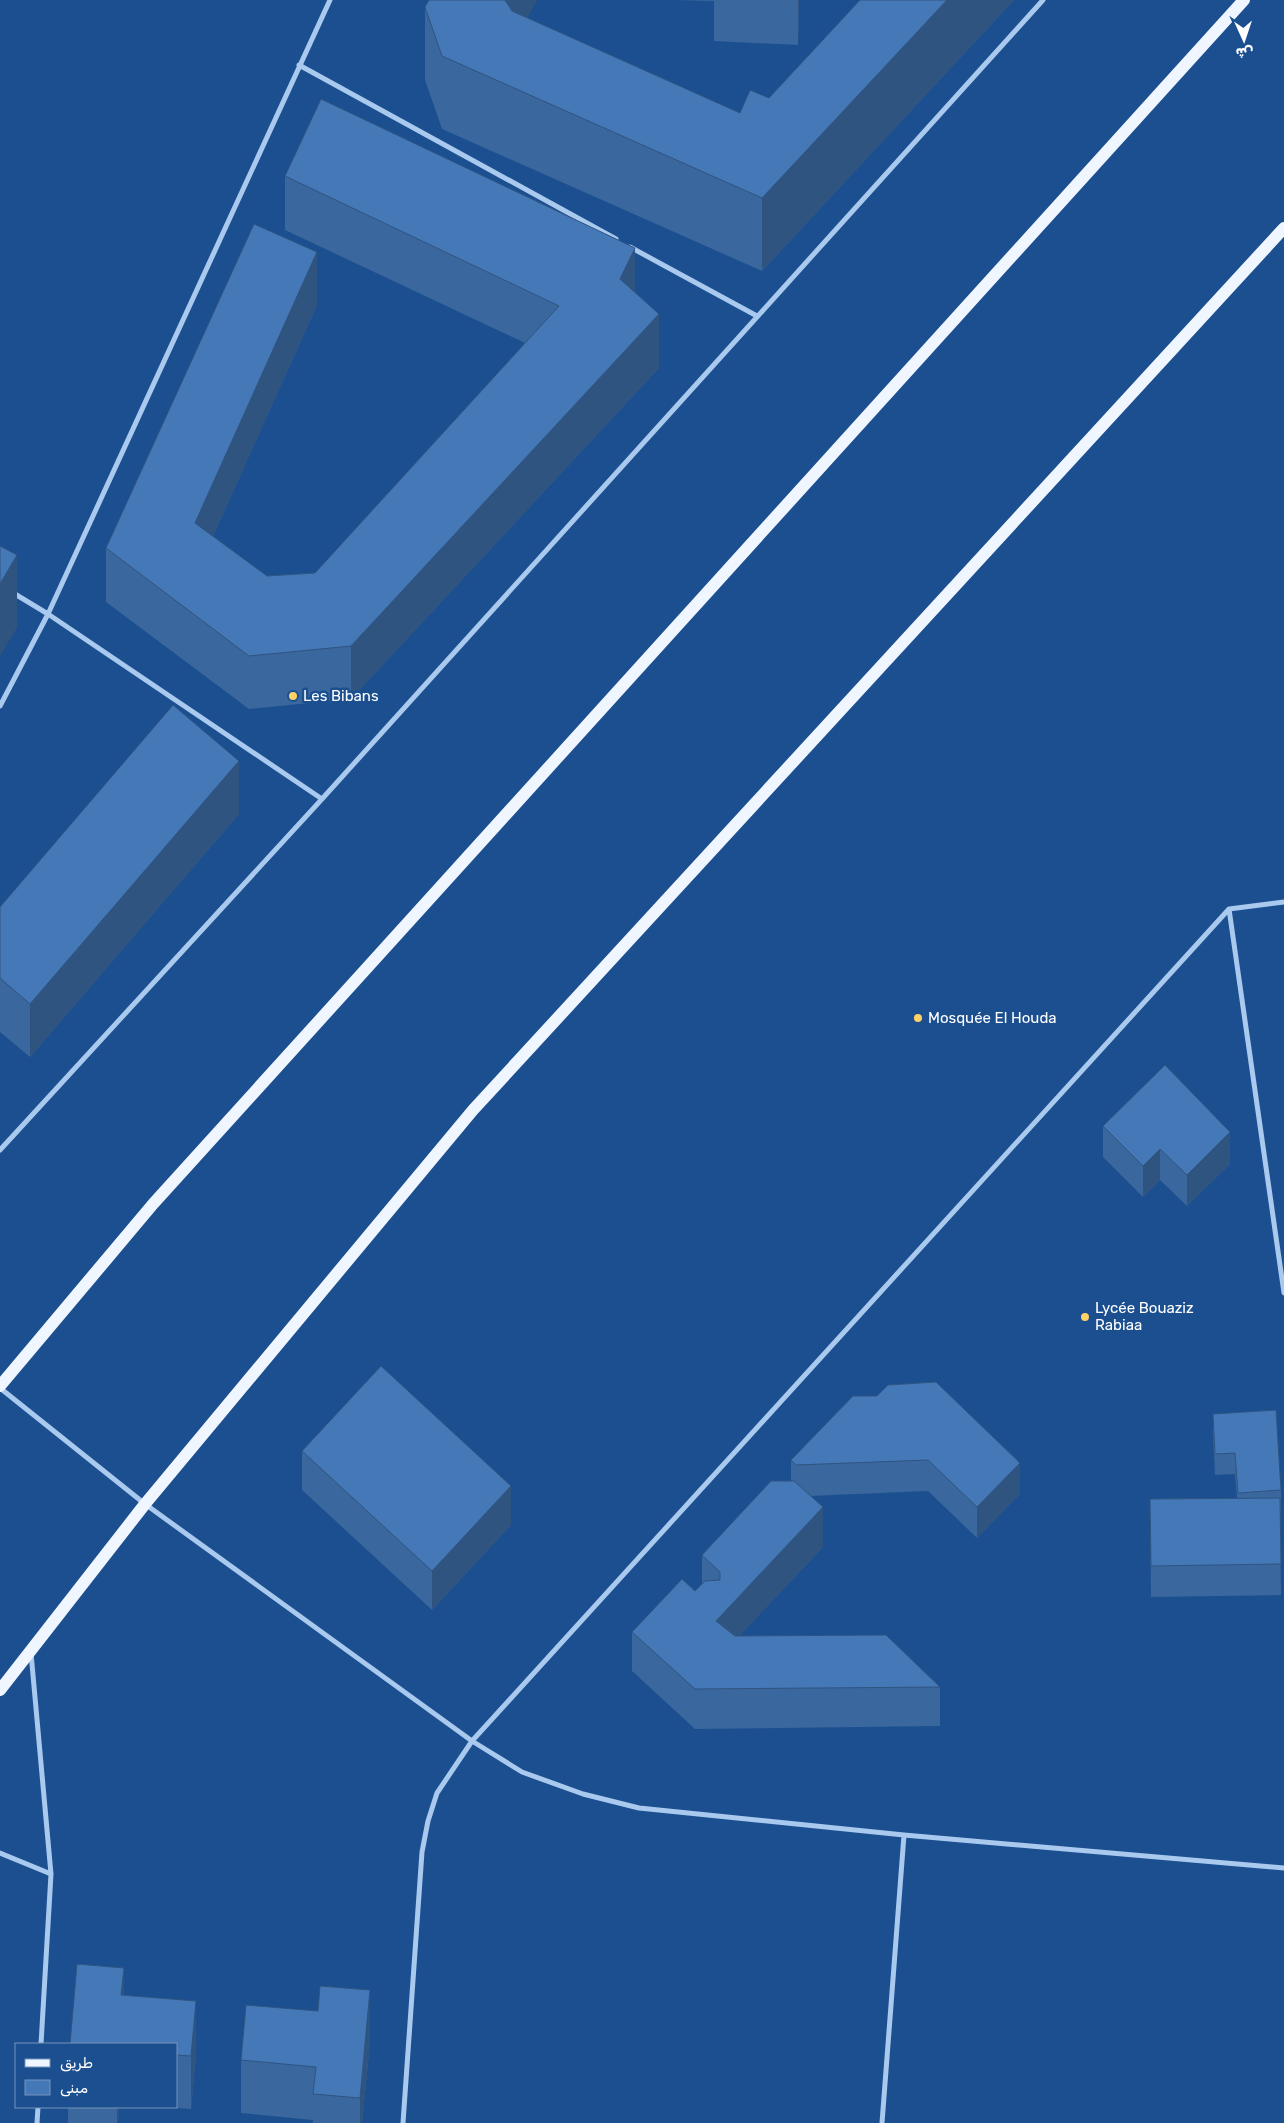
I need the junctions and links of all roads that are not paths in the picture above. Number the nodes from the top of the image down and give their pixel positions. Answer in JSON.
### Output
{"nodes":[{"id":1,"x":330,"y":0,"type":"edge"},
{"id":2,"x":1043,"y":0,"type":"edge"},
{"id":3,"x":1244,"y":0,"type":"edge"},
{"id":4,"x":299,"y":65,"type":"junction"},
{"id":5,"x":1284,"y":228,"type":"edge"},
{"id":6,"x":619,"y":240,"type":"edge"},
{"id":7,"x":628,"y":245,"type":"edge"},
{"id":8,"x":757,"y":316,"type":"junction"},
{"id":9,"x":0,"y":585,"type":"edge"},
{"id":10,"x":48,"y":614,"type":"junction"},
{"id":11,"x":0,"y":706,"type":"edge"},
{"id":12,"x":322,"y":799,"type":"junction"},
{"id":13,"x":1284,"y":902,"type":"edge"},
{"id":14,"x":1229,"y":909,"type":"junction"},
{"id":15,"x":0,"y":1150,"type":"edge"},
{"id":16,"x":1284,"y":1293,"type":"edge"},
{"id":17,"x":0,"y":1387,"type":"edge"},
{"id":18,"x":144,"y":1504,"type":"junction"},
{"id":19,"x":30,"y":1649,"type":"junction"},
{"id":20,"x":0,"y":1690,"type":"edge"},
{"id":21,"x":472,"y":1741,"type":"junction"},
{"id":22,"x":904,"y":1835,"type":"junction"},
{"id":23,"x":0,"y":1854,"type":"edge"},
{"id":24,"x":1284,"y":1868,"type":"edge"},
{"id":25,"x":51,"y":1874,"type":"junction"},
{"id":26,"x":41,"y":2043,"type":"edge"},
{"id":27,"x":38,"y":2108,"type":"edge"},
{"id":28,"x":37,"y":2123,"type":"edge"},
{"id":29,"x":403,"y":2123,"type":"edge"},
{"id":30,"x":882,"y":2123,"type":"edge"}],
"edges":[{"from":1,"to":4,"type":"street"},
{"from":2,"to":8,"type":"street"},
{"from":3,"to":17,"type":"main road"},
{"from":4,"to":6,"type":"street"},
{"from":4,"to":10,"type":"street"},
{"from":5,"to":18,"type":"main road"},
{"from":7,"to":8,"type":"street"},
{"from":8,"to":12,"type":"street"},
{"from":9,"to":10,"type":"street"},
{"from":10,"to":11,"type":"street"},
{"from":10,"to":12,"type":"street"},
{"from":12,"to":15,"type":"street"},
{"from":13,"to":14,"type":"street"},
{"from":14,"to":16,"type":"street"},
{"from":14,"to":21,"type":"street"},
{"from":17,"to":18,"type":"street"},
{"from":18,"to":19,"type":"main road"},
{"from":18,"to":21,"type":"street"},
{"from":19,"to":20,"type":"main road"},
{"from":19,"to":25,"type":"street"},
{"from":21,"to":22,"type":"street"},
{"from":21,"to":29,"type":"street"},
{"from":22,"to":24,"type":"street"},
{"from":22,"to":30,"type":"street"},
{"from":23,"to":25,"type":"street"},
{"from":25,"to":26,"type":"street"},
{"from":27,"to":28,"type":"street"}]}
